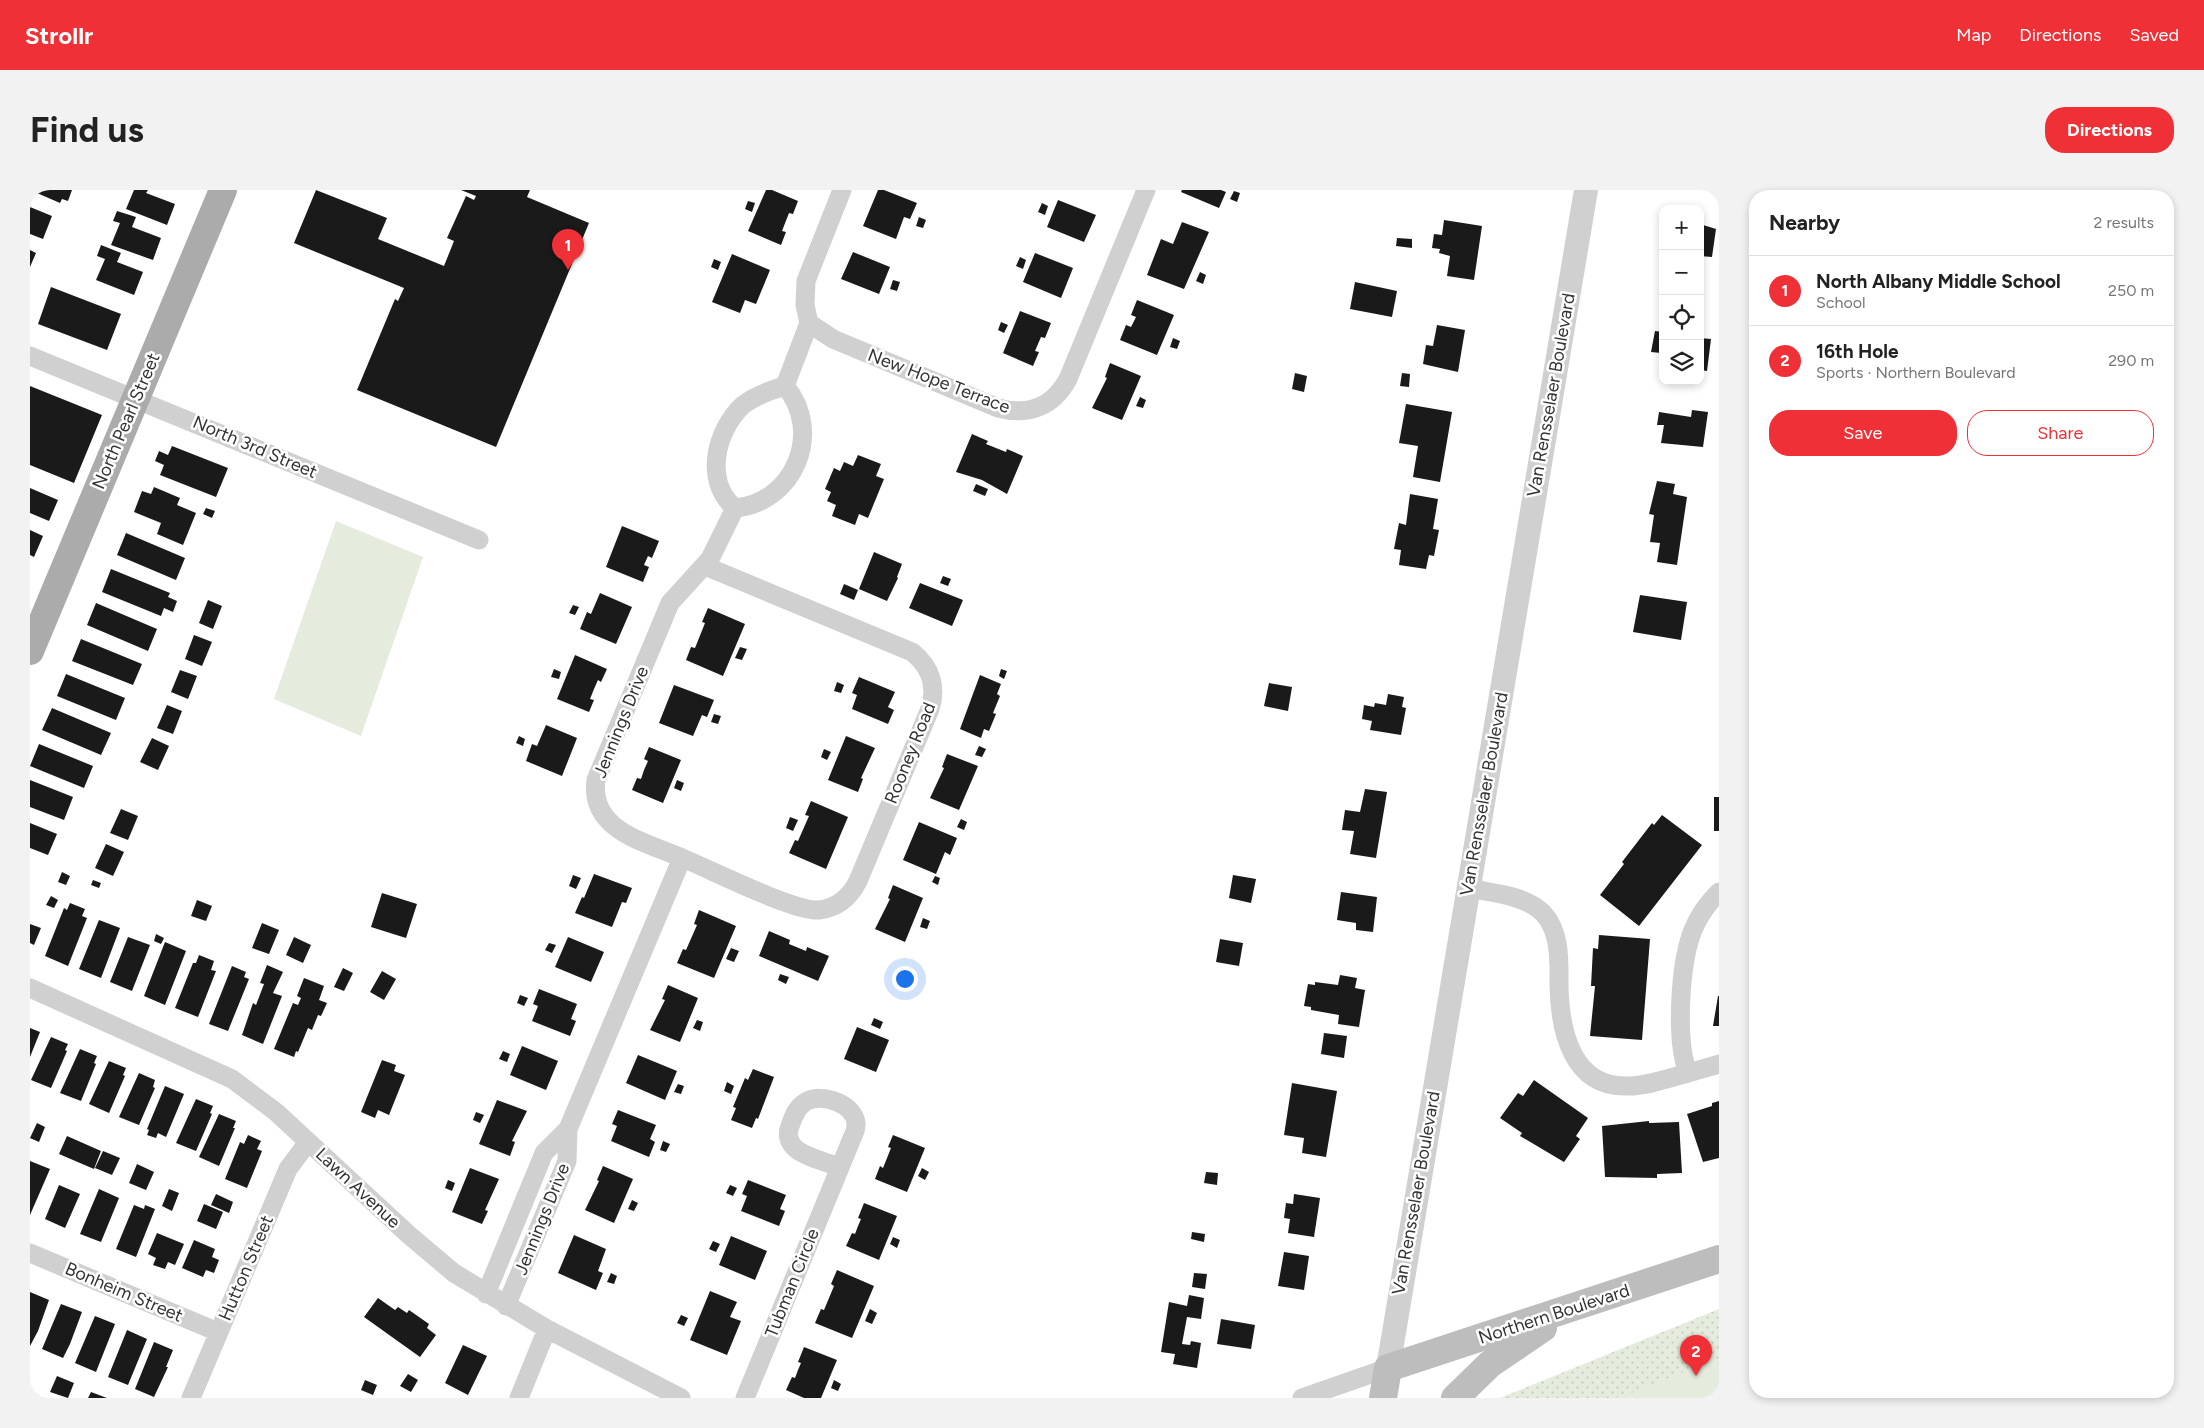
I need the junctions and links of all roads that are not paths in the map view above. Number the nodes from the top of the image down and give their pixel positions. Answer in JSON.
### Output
{"nodes":[{"id":1,"x":223,"y":190,"type":"edge"},
{"id":2,"x":842,"y":190,"type":"edge"},
{"id":3,"x":1146,"y":190,"type":"edge"},
{"id":4,"x":1586,"y":190,"type":"edge"},
{"id":5,"x":809,"y":323,"type":"junction"},
{"id":6,"x":30,"y":356,"type":"edge"},
{"id":7,"x":785,"y":386,"type":"junction"},
{"id":8,"x":135,"y":398,"type":"junction"},
{"id":9,"x":735,"y":508,"type":"junction"},
{"id":10,"x":479,"y":540,"type":"dead end"},
{"id":11,"x":705,"y":566,"type":"junction"},
{"id":12,"x":30,"y":652,"type":"edge"},
{"id":13,"x":682,"y":858,"type":"junction"},
{"id":14,"x":1468,"y":888,"type":"junction"},
{"id":15,"x":1719,"y":892,"type":"edge"},
{"id":16,"x":30,"y":988,"type":"edge"},
{"id":17,"x":1719,"y":1064,"type":"edge"},
{"id":18,"x":1688,"y":1073,"type":"junction"},
{"id":19,"x":568,"y":1129,"type":"junction"},
{"id":20,"x":308,"y":1142,"type":"junction"},
{"id":21,"x":840,"y":1167,"type":"dead end"},
{"id":22,"x":30,"y":1253,"type":"edge"},
{"id":23,"x":1719,"y":1259,"type":"edge"},
{"id":24,"x":1639,"y":1286,"type":"junction"},
{"id":25,"x":486,"y":1294,"type":"junction"},
{"id":26,"x":506,"y":1306,"type":"junction"},
{"id":27,"x":547,"y":1329,"type":"junction"},
{"id":28,"x":218,"y":1332,"type":"junction"},
{"id":29,"x":1388,"y":1368,"type":"junction"},
{"id":30,"x":191,"y":1398,"type":"edge"},
{"id":31,"x":519,"y":1398,"type":"edge"},
{"id":32,"x":681,"y":1398,"type":"edge"},
{"id":33,"x":745,"y":1398,"type":"edge"},
{"id":34,"x":1302,"y":1398,"type":"edge"},
{"id":35,"x":1383,"y":1398,"type":"edge"},
{"id":36,"x":1455,"y":1398,"type":"edge"}],
"edges":[{"from":1,"to":8,"type":"main road","name":"North Pearl Street"},
{"from":2,"to":5,"type":"street"},
{"from":3,"to":5,"type":"street","name":"New Hope Terrace"},
{"from":4,"to":14,"type":"street","name":"Van Rensselaer Boulevard"},
{"from":5,"to":7,"type":"street"},
{"from":6,"to":8,"type":"street","name":"North 3rd Street"},
{"from":7,"to":9,"type":"street"},
{"from":7,"to":9,"type":"street"},
{"from":8,"to":10,"type":"street","name":"North 3rd Street"},
{"from":8,"to":12,"type":"main road","name":"North Pearl Street"},
{"from":9,"to":11,"type":"street","name":"Jennings Drive"},
{"from":11,"to":13,"type":"street","name":"Jennings Drive"},
{"from":11,"to":13,"type":"street","name":"Rooney Road"},
{"from":13,"to":19,"type":"street","name":"Jennings Drive"},
{"from":14,"to":18,"type":"street"},
{"from":14,"to":29,"type":"street","name":"Van Rensselaer Boulevard"},
{"from":15,"to":18,"type":"street"},
{"from":16,"to":20,"type":"street","name":"Lawn Avenue"},
{"from":17,"to":18,"type":"street"},
{"from":19,"to":25,"type":"street","name":"Jennings Drive"},
{"from":19,"to":26,"type":"street","name":"Jennings Drive"},
{"from":20,"to":25,"type":"street","name":"Lawn Avenue"},
{"from":20,"to":28,"type":"street","name":"Hutton Street"},
{"from":21,"to":33,"type":"street","name":"Tubman Circle"},
{"from":22,"to":28,"type":"street","name":"Bonheim Street"},
{"from":23,"to":24,"type":"main road","name":"Northern Boulevard"},
{"from":24,"to":29,"type":"main road","name":"Northern Boulevard"},
{"from":24,"to":36,"type":"main road"},
{"from":25,"to":26,"type":"street","name":"Lawn Avenue"},
{"from":26,"to":27,"type":"street","name":"Lawn Avenue"},
{"from":27,"to":31,"type":"street"},
{"from":27,"to":32,"type":"street","name":"Lawn Avenue"},
{"from":28,"to":30,"type":"street","name":"Hutton Street"},
{"from":29,"to":34,"type":"street"},
{"from":29,"to":35,"type":"main road","name":"Van Rensselaer Boulevard"}]}
